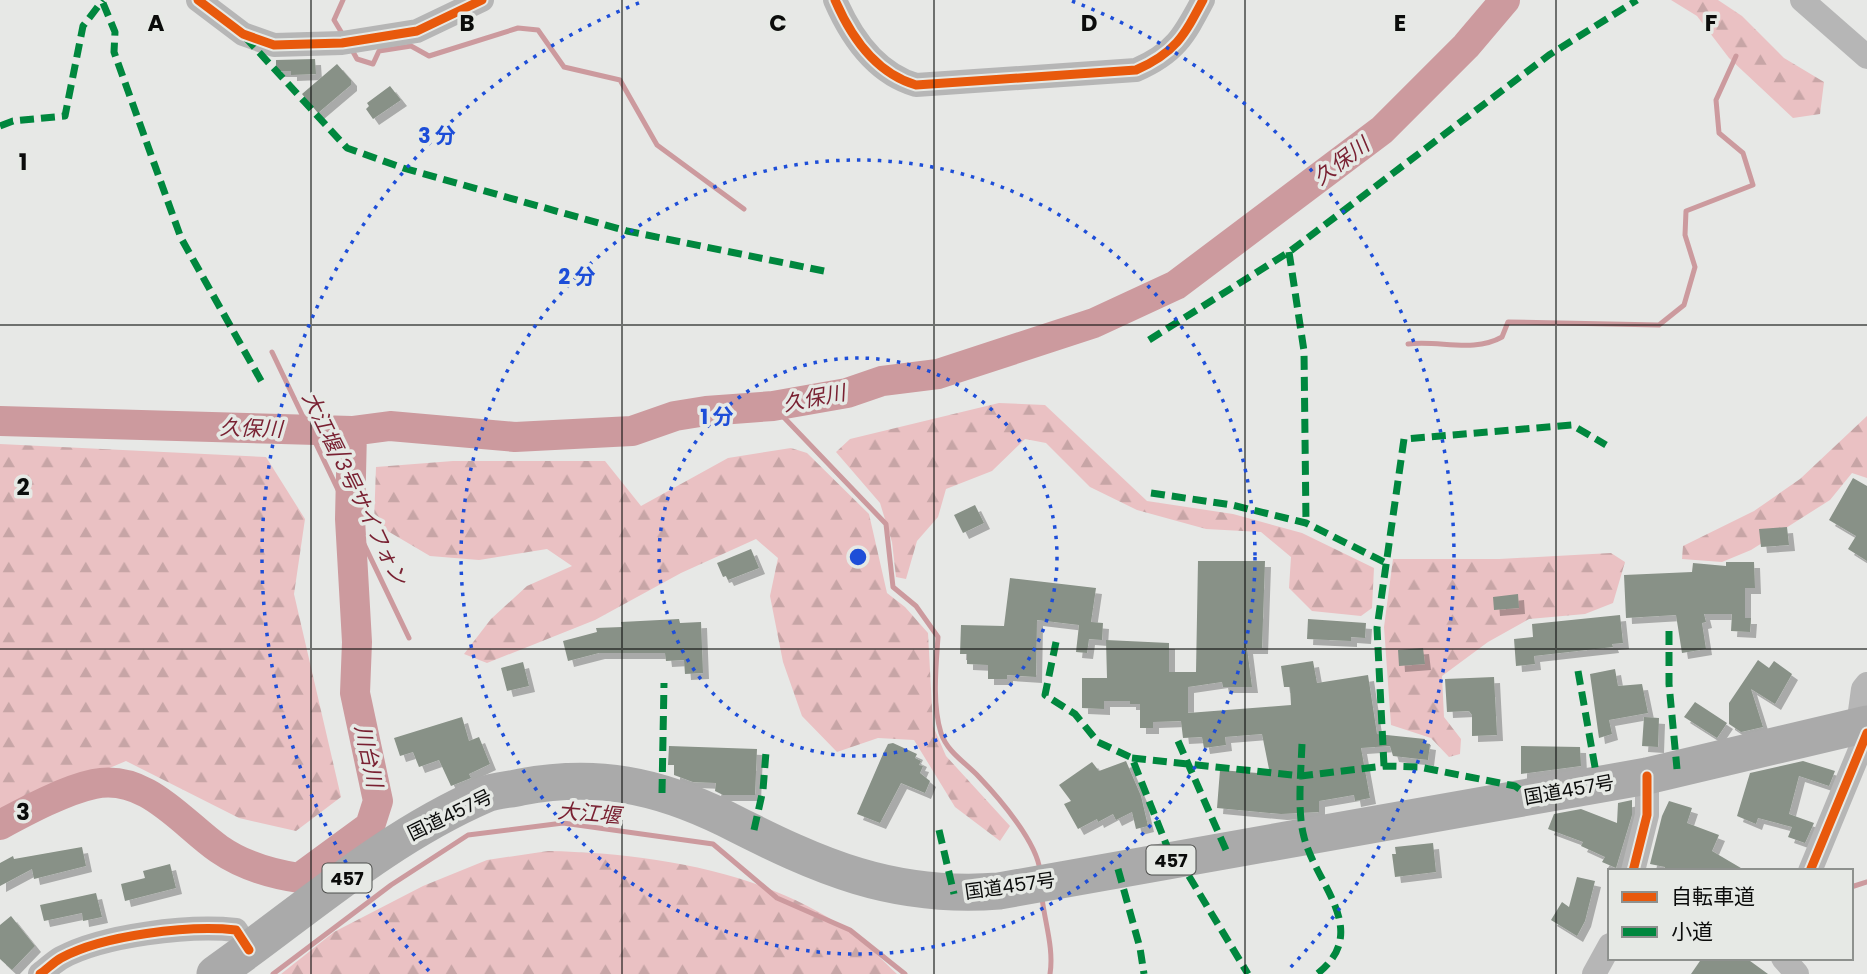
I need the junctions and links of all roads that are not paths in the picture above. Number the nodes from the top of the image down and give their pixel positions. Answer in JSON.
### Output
{"nodes":[{"id":1,"x":198,"y":0,"type":"edge"},
{"id":2,"x":482,"y":0,"type":"edge"},
{"id":3,"x":835,"y":0,"type":"edge"},
{"id":4,"x":1203,"y":0,"type":"edge"},
{"id":5,"x":1802,"y":0,"type":"edge"},
{"id":6,"x":1867,"y":57,"type":"edge"},
{"id":7,"x":1867,"y":684,"type":"edge"},
{"id":8,"x":1864,"y":728,"type":"edge"},
{"id":9,"x":1647,"y":776,"type":"junction"},
{"id":10,"x":1634,"y":869,"type":"edge"},
{"id":11,"x":1811,"y":869,"type":"edge"},
{"id":12,"x":1608,"y":949,"type":"edge"},
{"id":13,"x":249,"y":950,"type":"junction"},
{"id":14,"x":1785,"y":960,"type":"edge"},
{"id":15,"x":40,"y":974,"type":"edge"},
{"id":16,"x":215,"y":974,"type":"edge"},
{"id":17,"x":1594,"y":974,"type":"edge"},
{"id":18,"x":1797,"y":974,"type":"edge"}],
"edges":[{"from":1,"to":2,"type":"street"},
{"from":3,"to":4,"type":"street"},
{"from":5,"to":6,"type":"street"},
{"from":7,"to":8,"type":"street"},
{"from":8,"to":9,"type":"highway","name":"国道457号","number":"457"},
{"from":8,"to":11,"type":"street"},
{"from":9,"to":10,"type":"street"},
{"from":9,"to":13,"type":"highway","name":"国道457号","number":"457"},
{"from":12,"to":17,"type":"street"},
{"from":13,"to":15,"type":"street"},
{"from":13,"to":16,"type":"highway","name":"国道457号","number":"457"},
{"from":14,"to":18,"type":"street"}]}
